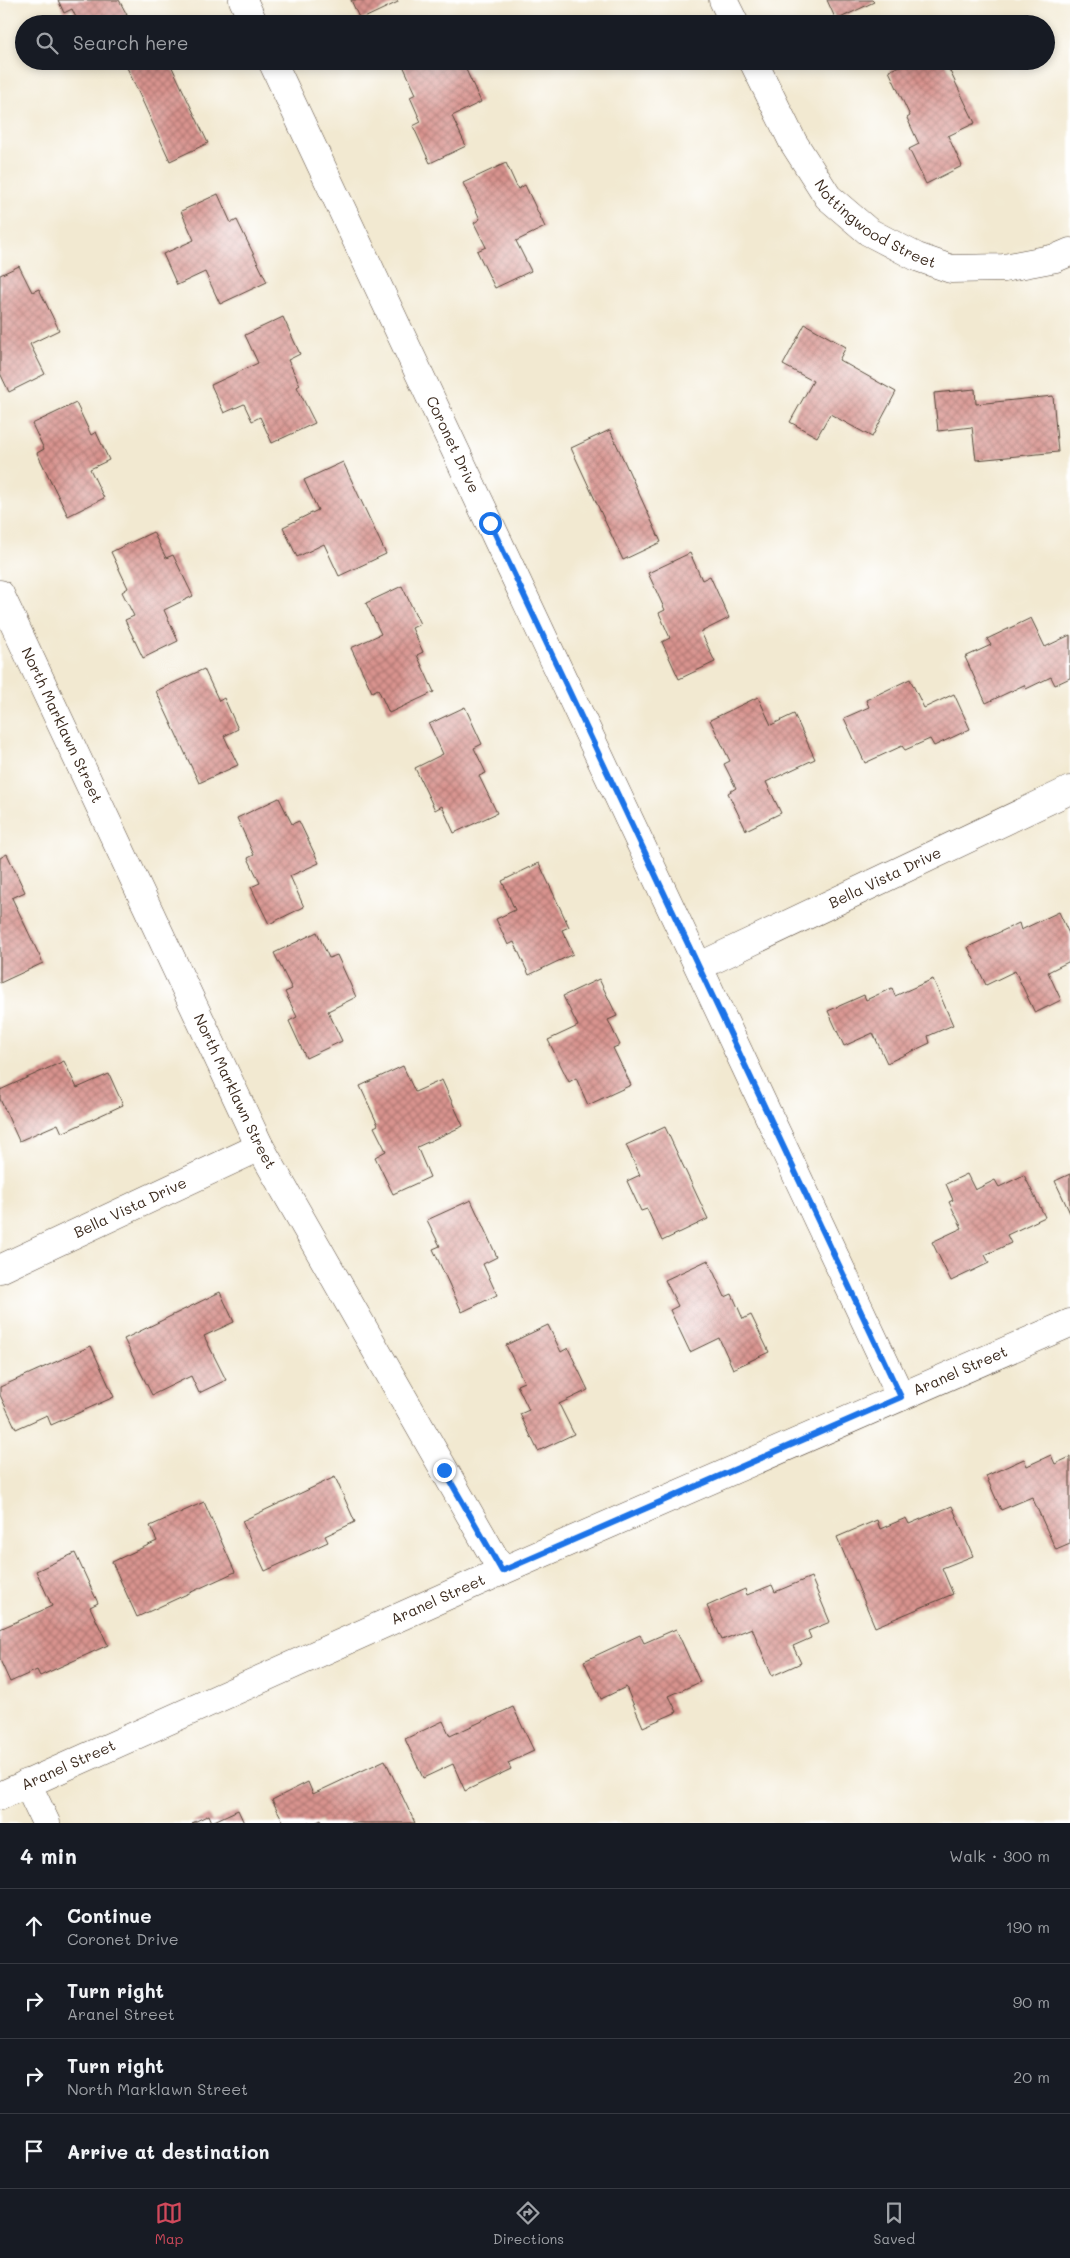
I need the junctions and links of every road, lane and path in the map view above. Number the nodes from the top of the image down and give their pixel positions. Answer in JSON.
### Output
{"nodes":[{"id":1,"x":243,"y":0,"type":"edge"},
{"id":2,"x":723,"y":0,"type":"edge"},
{"id":3,"x":250,"y":15,"type":"edge"},
{"id":4,"x":730,"y":15,"type":"edge"},
{"id":5,"x":276,"y":70,"type":"edge"},
{"id":6,"x":757,"y":70,"type":"edge"},
{"id":7,"x":1070,"y":252,"type":"edge"},
{"id":8,"x":0,"y":594,"type":"edge"},
{"id":9,"x":1070,"y":790,"type":"edge"},
{"id":10,"x":700,"y":966,"type":"junction"},
{"id":11,"x":260,"y":1147,"type":"junction"},
{"id":12,"x":0,"y":1269,"type":"edge"},
{"id":13,"x":1070,"y":1323,"type":"edge"},
{"id":14,"x":901,"y":1397,"type":"junction"},
{"id":15,"x":502,"y":1571,"type":"junction"},
{"id":16,"x":27,"y":1784,"type":"junction"},
{"id":17,"x":0,"y":1796,"type":"edge"},
{"id":18,"x":46,"y":1823,"type":"edge"}],
"edges":[{"from":1,"to":3,"type":"street"},
{"from":2,"to":4,"type":"street"},
{"from":5,"to":10,"type":"street","name":"Coronet Drive"},
{"from":6,"to":7,"type":"street","name":"Nottingwood Street"},
{"from":8,"to":11,"type":"street","name":"North Marklawn Street"},
{"from":9,"to":10,"type":"street","name":"Bella Vista Drive"},
{"from":10,"to":14,"type":"street","name":"Coronet Drive"},
{"from":11,"to":12,"type":"street","name":"Bella Vista Drive"},
{"from":11,"to":15,"type":"street","name":"North Marklawn Street"},
{"from":13,"to":14,"type":"street","name":"Aranel Street"},
{"from":14,"to":15,"type":"street","name":"Aranel Street"},
{"from":15,"to":16,"type":"street","name":"Aranel Street"},
{"from":16,"to":17,"type":"street","name":"Aranel Street"},
{"from":16,"to":18,"type":"street"}]}
